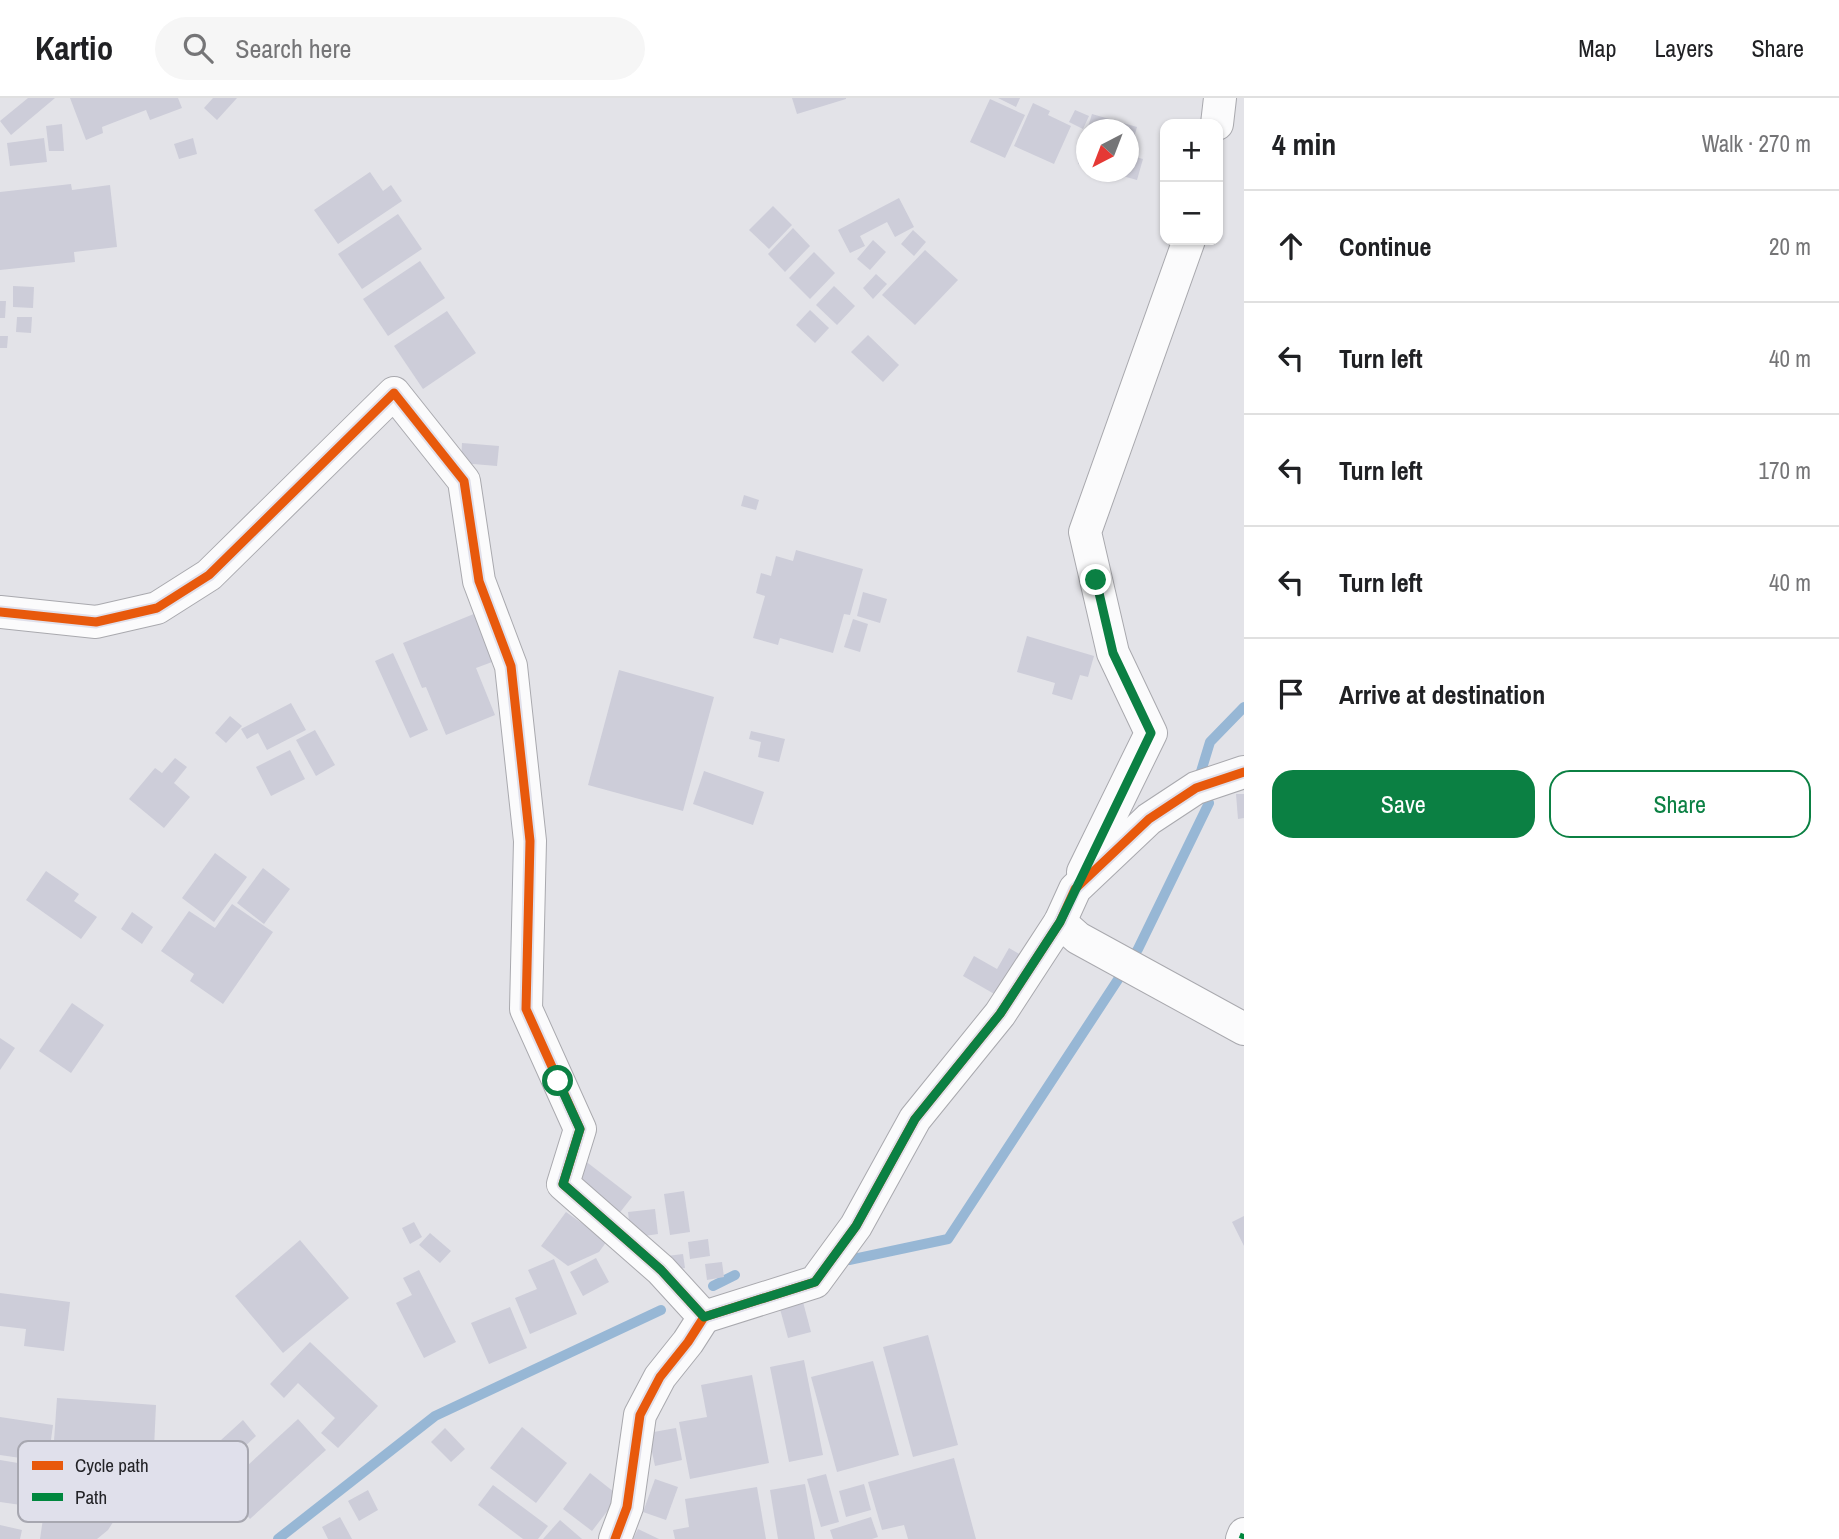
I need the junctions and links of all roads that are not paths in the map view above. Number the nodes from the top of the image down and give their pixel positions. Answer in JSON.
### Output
{"nodes":[{"id":1,"x":1220,"y":98,"type":"edge"},
{"id":2,"x":1218,"y":119,"type":"edge"},
{"id":3,"x":1187,"y":245,"type":"edge"},
{"id":4,"x":0,"y":612,"type":"edge"},
{"id":5,"x":1244,"y":772,"type":"edge"},
{"id":6,"x":1075,"y":890,"type":"junction"},
{"id":7,"x":1060,"y":922,"type":"junction"},
{"id":8,"x":1244,"y":1029,"type":"edge"},
{"id":9,"x":704,"y":1317,"type":"junction"},
{"id":10,"x":615,"y":1539,"type":"edge"}],
"edges":[{"from":1,"to":2,"type":"street"},
{"from":3,"to":6,"type":"street"},
{"from":4,"to":9,"type":"street"},
{"from":5,"to":6,"type":"street"},
{"from":6,"to":7,"type":"street"},
{"from":7,"to":8,"type":"street"},
{"from":7,"to":9,"type":"street"},
{"from":9,"to":10,"type":"street"}]}
